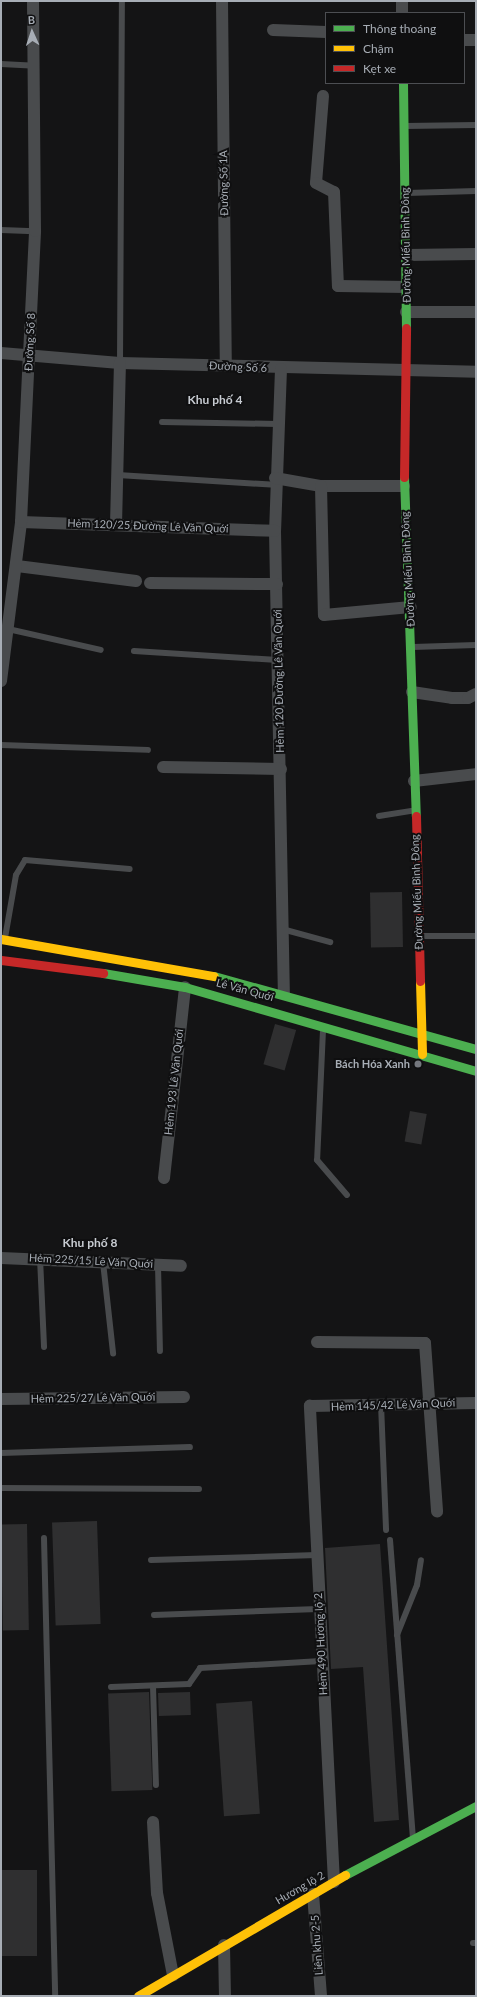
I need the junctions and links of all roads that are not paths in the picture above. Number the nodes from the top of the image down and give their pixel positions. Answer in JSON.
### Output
{"nodes":[{"id":1,"x":33,"y":1,"type":"edge"},
{"id":2,"x":122,"y":1,"type":"edge"},
{"id":3,"x":222,"y":1,"type":"edge"},
{"id":4,"x":402,"y":1,"type":"edge"},
{"id":5,"x":402,"y":12,"type":"edge"},
{"id":6,"x":274,"y":30,"type":"dead end"},
{"id":7,"x":325,"y":32,"type":"edge"},
{"id":8,"x":465,"y":40,"type":"edge"},
{"id":9,"x":476,"y":40,"type":"edge"},
{"id":10,"x":1,"y":64,"type":"edge"},
{"id":11,"x":34,"y":66,"type":"junction"},
{"id":12,"x":403,"y":84,"type":"edge"},
{"id":13,"x":323,"y":96,"type":"dead end"},
{"id":14,"x":476,"y":125,"type":"edge"},
{"id":15,"x":404,"y":126,"type":"junction"},
{"id":16,"x":476,"y":191,"type":"edge"},
{"id":17,"x":405,"y":193,"type":"junction"},
{"id":18,"x":1,"y":230,"type":"edge"},
{"id":19,"x":35,"y":231,"type":"junction"},
{"id":20,"x":476,"y":254,"type":"edge"},
{"id":21,"x":407,"y":255,"type":"junction"},
{"id":22,"x":406,"y":287,"type":"junction"},
{"id":23,"x":406,"y":312,"type":"junction"},
{"id":24,"x":476,"y":312,"type":"edge"},
{"id":25,"x":1,"y":353,"type":"edge"},
{"id":26,"x":29,"y":355,"type":"junction"},
{"id":27,"x":120,"y":363,"type":"junction"},
{"id":28,"x":226,"y":366,"type":"junction"},
{"id":29,"x":281,"y":369,"type":"junction"},
{"id":30,"x":406,"y":371,"type":"junction"},
{"id":31,"x":476,"y":372,"type":"edge"},
{"id":32,"x":162,"y":422,"type":"dead end"},
{"id":33,"x":278,"y":424,"type":"junction"},
{"id":34,"x":118,"y":475,"type":"junction"},
{"id":35,"x":275,"y":482,"type":"junction"},
{"id":36,"x":321,"y":486,"type":"junction"},
{"id":37,"x":404,"y":486,"type":"junction"},
{"id":38,"x":21,"y":522,"type":"junction"},
{"id":39,"x":116,"y":525,"type":"junction"},
{"id":40,"x":275,"y":531,"type":"junction"},
{"id":41,"x":17,"y":566,"type":"junction"},
{"id":42,"x":136,"y":582,"type":"dead end"},
{"id":43,"x":150,"y":583,"type":"dead end"},
{"id":44,"x":277,"y":584,"type":"junction"},
{"id":45,"x":411,"y":607,"type":"junction"},
{"id":46,"x":8,"y":629,"type":"junction"},
{"id":47,"x":476,"y":645,"type":"edge"},
{"id":48,"x":411,"y":648,"type":"junction"},
{"id":49,"x":101,"y":650,"type":"dead end"},
{"id":50,"x":134,"y":651,"type":"dead end"},
{"id":51,"x":280,"y":660,"type":"junction"},
{"id":52,"x":1,"y":681,"type":"edge"},
{"id":53,"x":412,"y":692,"type":"junction"},
{"id":54,"x":476,"y":694,"type":"edge"},
{"id":55,"x":1,"y":745,"type":"edge"},
{"id":56,"x":148,"y":750,"type":"dead end"},
{"id":57,"x":163,"y":767,"type":"dead end"},
{"id":58,"x":281,"y":769,"type":"junction"},
{"id":59,"x":476,"y":774,"type":"edge"},
{"id":60,"x":414,"y":781,"type":"junction"},
{"id":61,"x":415,"y":810,"type":"junction"},
{"id":62,"x":379,"y":816,"type":"dead end"},
{"id":63,"x":130,"y":870,"type":"dead end"},
{"id":64,"x":282,"y":929,"type":"junction"},
{"id":65,"x":418,"y":936,"type":"junction"},
{"id":66,"x":476,"y":936,"type":"edge"},
{"id":67,"x":3,"y":939,"type":"edge"},
{"id":68,"x":330,"y":942,"type":"dead end"},
{"id":69,"x":1,"y":960,"type":"edge"},
{"id":70,"x":185,"y":987,"type":"junction"},
{"id":71,"x":284,"y":993,"type":"junction"},
{"id":72,"x":324,"y":1024,"type":"junction"},
{"id":73,"x":422,"y":1033,"type":"junction"},
{"id":74,"x":476,"y":1049,"type":"edge"},
{"id":75,"x":422,"y":1054,"type":"junction"},
{"id":76,"x":476,"y":1071,"type":"edge"},
{"id":77,"x":164,"y":1178,"type":"dead end"},
{"id":78,"x":347,"y":1195,"type":"dead end"},
{"id":79,"x":1,"y":1258,"type":"edge"},
{"id":80,"x":40,"y":1258,"type":"junction"},
{"id":81,"x":103,"y":1262,"type":"junction"},
{"id":82,"x":158,"y":1264,"type":"junction"},
{"id":83,"x":181,"y":1266,"type":"dead end"},
{"id":84,"x":317,"y":1342,"type":"dead end"},
{"id":85,"x":44,"y":1347,"type":"dead end"},
{"id":86,"x":160,"y":1351,"type":"dead end"},
{"id":87,"x":113,"y":1353,"type":"dead end"},
{"id":88,"x":184,"y":1397,"type":"dead end"},
{"id":89,"x":1,"y":1399,"type":"edge"},
{"id":90,"x":429,"y":1403,"type":"junction"},
{"id":91,"x":476,"y":1403,"type":"edge"},
{"id":92,"x":381,"y":1404,"type":"junction"},
{"id":93,"x":310,"y":1406,"type":"joint"},
{"id":94,"x":190,"y":1447,"type":"dead end"},
{"id":95,"x":1,"y":1453,"type":"edge"},
{"id":96,"x":1,"y":1488,"type":"edge"},
{"id":97,"x":198,"y":1489,"type":"dead end"},
{"id":98,"x":437,"y":1512,"type":"dead end"},
{"id":99,"x":386,"y":1530,"type":"dead end"},
{"id":100,"x":44,"y":1538,"type":"dead end"},
{"id":101,"x":390,"y":1540,"type":"dead end"},
{"id":102,"x":317,"y":1555,"type":"junction"},
{"id":103,"x":151,"y":1560,"type":"dead end"},
{"id":104,"x":421,"y":1560,"type":"dead end"},
{"id":105,"x":318,"y":1609,"type":"junction"},
{"id":106,"x":154,"y":1615,"type":"dead end"},
{"id":107,"x":397,"y":1635,"type":"junction"},
{"id":108,"x":321,"y":1661,"type":"junction"},
{"id":109,"x":152,"y":1686,"type":"junction"},
{"id":110,"x":111,"y":1687,"type":"dead end"},
{"id":111,"x":156,"y":1784,"type":"dead end"},
{"id":112,"x":476,"y":1806,"type":"edge"},
{"id":113,"x":153,"y":1822,"type":"dead end"},
{"id":114,"x":413,"y":1840,"type":"junction"},
{"id":115,"x":334,"y":1882,"type":"junction"},
{"id":116,"x":313,"y":1894,"type":"junction"},
{"id":117,"x":224,"y":1945,"type":"junction"},
{"id":118,"x":173,"y":1975,"type":"junction"},
{"id":119,"x":55,"y":1996,"type":"edge"},
{"id":120,"x":138,"y":1996,"type":"edge"},
{"id":121,"x":225,"y":1996,"type":"edge"},
{"id":122,"x":320,"y":1996,"type":"edge"}],
"edges":[{"from":1,"to":11,"type":"street","name":"Đường Số 8"},
{"from":2,"to":27,"type":"lane"},
{"from":3,"to":28,"type":"street","name":"Đường Số 1A"},
{"from":4,"to":5,"type":"street"},
{"from":6,"to":7,"type":"street"},
{"from":8,"to":9,"type":"street"},
{"from":10,"to":11,"type":"lane"},
{"from":11,"to":19,"type":"street","name":"Đường Số 8"},
{"from":12,"to":15,"type":"main road","name":"Đường Miếu Bình Đông"},
{"from":13,"to":22,"type":"street"},
{"from":14,"to":15,"type":"lane"},
{"from":15,"to":17,"type":"main road","name":"Đường Miếu Bình Đông"},
{"from":16,"to":17,"type":"lane"},
{"from":17,"to":21,"type":"main road","name":"Đường Miếu Bình Đông"},
{"from":18,"to":19,"type":"lane"},
{"from":19,"to":26,"type":"street","name":"Đường Số 8"},
{"from":20,"to":21,"type":"street"},
{"from":21,"to":22,"type":"main road","name":"Đường Miếu Bình Đông"},
{"from":22,"to":23,"type":"main road","name":"Đường Miếu Bình Đông"},
{"from":23,"to":24,"type":"street"},
{"from":23,"to":30,"type":"main road","name":"Đường Miếu Bình Đông"},
{"from":25,"to":26,"type":"street","name":"Đường Số 6"},
{"from":26,"to":27,"type":"street","name":"Đường Số 6"},
{"from":26,"to":38,"type":"street","name":"Đường Số 8"},
{"from":27,"to":28,"type":"street","name":"Đường Số 6"},
{"from":27,"to":34,"type":"street"},
{"from":28,"to":29,"type":"street","name":"Đường Số 6"},
{"from":29,"to":30,"type":"street","name":"Đường Số 6"},
{"from":29,"to":33,"type":"street","name":"Hẻm 120 Đường Lê Văn Quới"},
{"from":30,"to":31,"type":"street","name":"Đường Số 6"},
{"from":30,"to":37,"type":"main road","name":"Đường Miếu Bình Đông"},
{"from":32,"to":33,"type":"lane"},
{"from":33,"to":35,"type":"street","name":"Hẻm 120 Đường Lê Văn Quới"},
{"from":34,"to":35,"type":"lane"},
{"from":34,"to":39,"type":"street"},
{"from":35,"to":36,"type":"street"},
{"from":35,"to":40,"type":"street","name":"Hẻm 120 Đường Lê Văn Quới"},
{"from":36,"to":37,"type":"street"},
{"from":36,"to":45,"type":"street"},
{"from":37,"to":45,"type":"main road","name":"Đường Miếu Bình Đông"},
{"from":38,"to":39,"type":"street","name":"Hẻm 120/25 Đường Lê Văn Quới"},
{"from":38,"to":41,"type":"street","name":"Đường Số 8"},
{"from":39,"to":40,"type":"street","name":"Hẻm 120/25 Đường Lê Văn Quới"},
{"from":40,"to":44,"type":"street","name":"Hẻm 120 Đường Lê Văn Quới"},
{"from":41,"to":42,"type":"street"},
{"from":41,"to":46,"type":"street","name":"Đường Số 8"},
{"from":43,"to":44,"type":"street"},
{"from":44,"to":51,"type":"street","name":"Hẻm 120 Đường Lê Văn Quới"},
{"from":45,"to":48,"type":"main road","name":"Đường Miếu Bình Đông"},
{"from":46,"to":49,"type":"lane"},
{"from":46,"to":52,"type":"street","name":"Đường Số 8"},
{"from":47,"to":48,"type":"lane"},
{"from":48,"to":53,"type":"main road","name":"Đường Miếu Bình Đông"},
{"from":50,"to":51,"type":"lane"},
{"from":51,"to":58,"type":"street","name":"Hẻm 120 Đường Lê Văn Quới"},
{"from":53,"to":54,"type":"street"},
{"from":53,"to":60,"type":"main road","name":"Đường Miếu Bình Đông"},
{"from":55,"to":56,"type":"lane"},
{"from":57,"to":58,"type":"street"},
{"from":58,"to":64,"type":"street","name":"Hẻm 120 Đường Lê Văn Quới"},
{"from":59,"to":60,"type":"street"},
{"from":60,"to":61,"type":"main road","name":"Đường Miếu Bình Đông"},
{"from":61,"to":62,"type":"lane"},
{"from":61,"to":65,"type":"main road","name":"Đường Miếu Bình Đông"},
{"from":63,"to":67,"type":"lane"},
{"from":64,"to":68,"type":"lane"},
{"from":64,"to":71,"type":"street","name":"Hẻm 120 Đường Lê Văn Quới"},
{"from":65,"to":66,"type":"lane"},
{"from":65,"to":73,"type":"main road","name":"Đường Miếu Bình Đông"},
{"from":67,"to":71,"type":"main road","name":"Lê Văn Quới"},
{"from":69,"to":70,"type":"main road","name":"Lê Văn Quới"},
{"from":70,"to":72,"type":"main road","name":"Lê Văn Quới"},
{"from":70,"to":77,"type":"street","name":"Hẻm 193 Lê Văn Quới"},
{"from":71,"to":73,"type":"main road","name":"Lê Văn Quới"},
{"from":72,"to":75,"type":"main road","name":"Lê Văn Quới"},
{"from":72,"to":78,"type":"lane"},
{"from":73,"to":74,"type":"main road","name":"Lê Văn Quới"},
{"from":73,"to":75,"type":"main road","name":"Đường Miếu Bình Đông"},
{"from":75,"to":76,"type":"main road","name":"Lê Văn Quới"},
{"from":79,"to":80,"type":"street","name":"Hẻm 225/15 Lê Văn Quới"},
{"from":80,"to":81,"type":"street","name":"Hẻm 225/15 Lê Văn Quới"},
{"from":80,"to":85,"type":"lane"},
{"from":81,"to":82,"type":"street","name":"Hẻm 225/15 Lê Văn Quới"},
{"from":81,"to":87,"type":"lane"},
{"from":82,"to":83,"type":"street","name":"Hẻm 225/15 Lê Văn Quới"},
{"from":82,"to":86,"type":"lane"},
{"from":84,"to":90,"type":"street"},
{"from":88,"to":89,"type":"street","name":"Hẻm 225/27 Lê Văn Quới"},
{"from":90,"to":91,"type":"street","name":"Hẻm 145/42 Lê Văn Quới"},
{"from":90,"to":92,"type":"street","name":"Hẻm 145/42 Lê Văn Quới"},
{"from":90,"to":98,"type":"street"},
{"from":92,"to":93,"type":"street","name":"Hẻm 145/42 Lê Văn Quới"},
{"from":92,"to":99,"type":"lane"},
{"from":93,"to":102,"type":"street","name":"Hẻm 490 Hương lộ 2"},
{"from":94,"to":95,"type":"lane"},
{"from":96,"to":97,"type":"lane"},
{"from":100,"to":119,"type":"lane"},
{"from":101,"to":107,"type":"lane"},
{"from":102,"to":103,"type":"lane"},
{"from":102,"to":105,"type":"street","name":"Hẻm 490 Hương lộ 2"},
{"from":104,"to":107,"type":"lane"},
{"from":105,"to":106,"type":"lane"},
{"from":105,"to":108,"type":"street","name":"Hẻm 490 Hương lộ 2"},
{"from":107,"to":114,"type":"lane"},
{"from":108,"to":109,"type":"lane"},
{"from":108,"to":115,"type":"street","name":"Hẻm 490 Hương lộ 2"},
{"from":109,"to":110,"type":"lane"},
{"from":109,"to":111,"type":"lane"},
{"from":112,"to":114,"type":"main road","name":"Hương lộ 2"},
{"from":113,"to":118,"type":"street"},
{"from":114,"to":115,"type":"main road","name":"Hương lộ 2"},
{"from":115,"to":116,"type":"main road","name":"Hương lộ 2"},
{"from":116,"to":117,"type":"main road","name":"Hương lộ 2"},
{"from":116,"to":122,"type":"street","name":"Liên khu 2-5"},
{"from":117,"to":118,"type":"main road","name":"Hương lộ 2"},
{"from":117,"to":121,"type":"street"},
{"from":118,"to":120,"type":"main road","name":"Hương lộ 2"}]}
